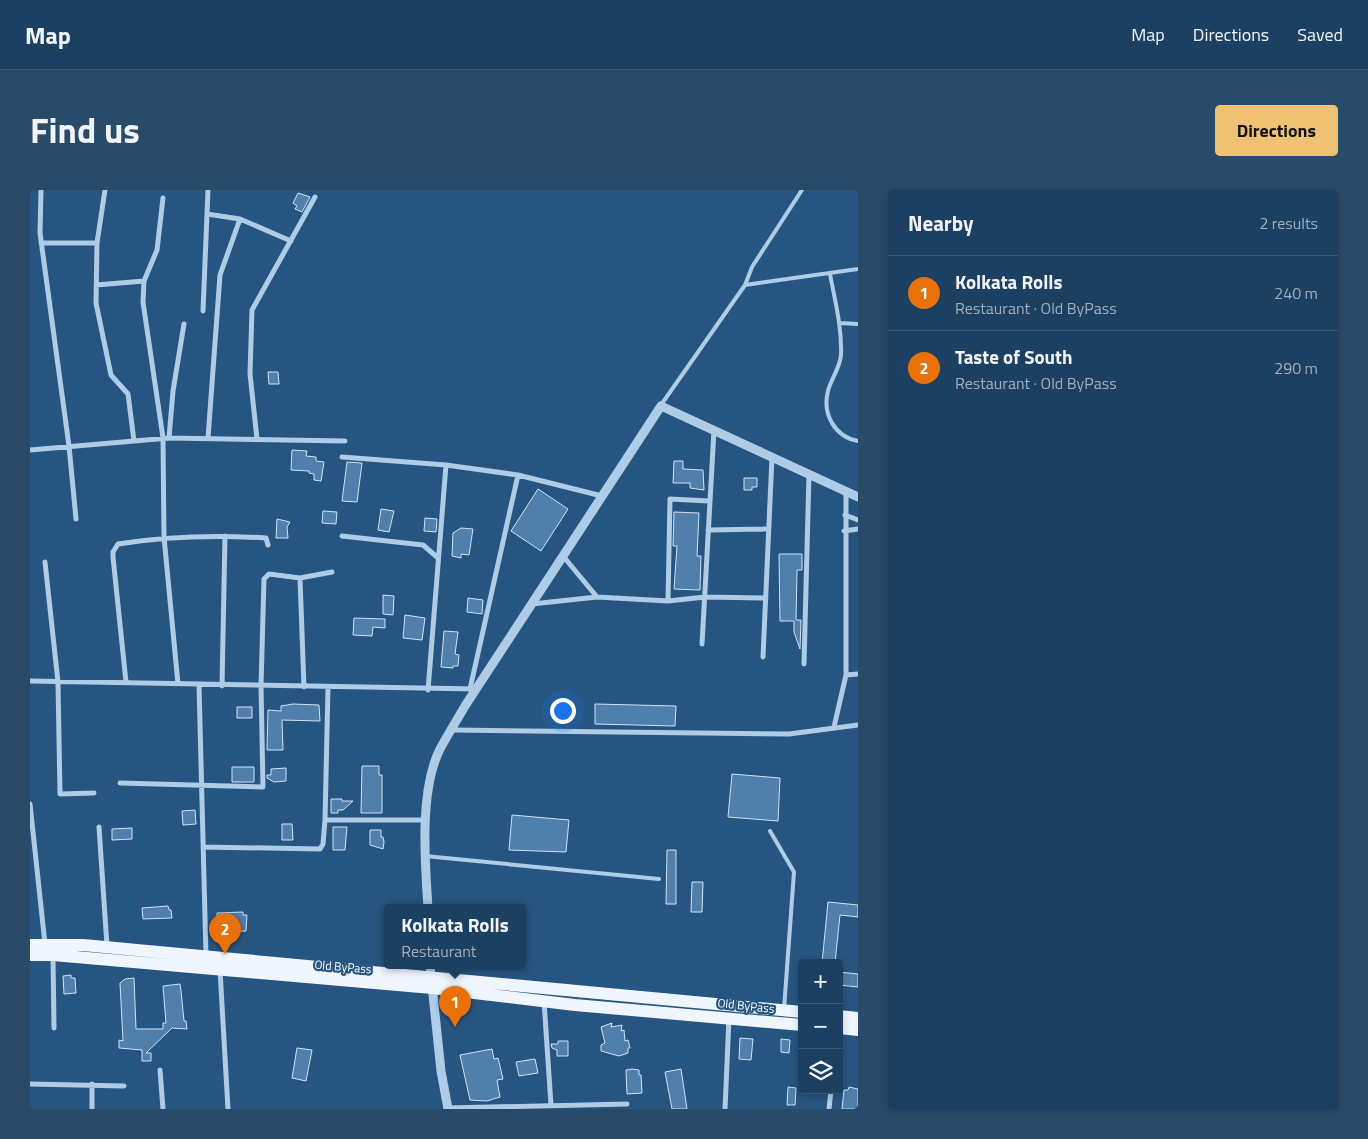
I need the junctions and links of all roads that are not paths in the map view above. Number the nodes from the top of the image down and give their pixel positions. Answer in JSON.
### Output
{"nodes":[{"id":1,"x":41,"y":190,"type":"edge"},
{"id":2,"x":105,"y":190,"type":"edge"},
{"id":3,"x":208,"y":190,"type":"edge"},
{"id":4,"x":802,"y":190,"type":"edge"},
{"id":5,"x":163,"y":198,"type":"dead end"},
{"id":6,"x":315,"y":198,"type":"dead end"},
{"id":7,"x":208,"y":214,"type":"junction"},
{"id":8,"x":240,"y":219,"type":"junction"},
{"id":9,"x":291,"y":241,"type":"junction"},
{"id":10,"x":41,"y":242,"type":"junction"},
{"id":11,"x":97,"y":243,"type":"junction"},
{"id":12,"x":858,"y":269,"type":"edge"},
{"id":13,"x":830,"y":274,"type":"junction"},
{"id":14,"x":144,"y":282,"type":"junction"},
{"id":15,"x":96,"y":285,"type":"junction"},
{"id":16,"x":745,"y":285,"type":"junction"},
{"id":17,"x":203,"y":311,"type":"dead end"},
{"id":18,"x":840,"y":323,"type":"junction"},
{"id":19,"x":184,"y":324,"type":"dead end"},
{"id":20,"x":858,"y":324,"type":"edge"},
{"id":21,"x":660,"y":406,"type":"junction"},
{"id":22,"x":714,"y":430,"type":"junction"},
{"id":23,"x":163,"y":438,"type":"junction"},
{"id":24,"x":169,"y":438,"type":"junction"},
{"id":25,"x":208,"y":438,"type":"junction"},
{"id":26,"x":257,"y":439,"type":"junction"},
{"id":27,"x":134,"y":441,"type":"junction"},
{"id":28,"x":345,"y":441,"type":"dead end"},
{"id":29,"x":858,"y":441,"type":"edge"},
{"id":30,"x":69,"y":446,"type":"junction"},
{"id":31,"x":30,"y":450,"type":"edge"},
{"id":32,"x":342,"y":457,"type":"dead end"},
{"id":33,"x":772,"y":457,"type":"junction"},
{"id":34,"x":446,"y":465,"type":"junction"},
{"id":35,"x":809,"y":473,"type":"junction"},
{"id":36,"x":518,"y":475,"type":"junction"},
{"id":37,"x":846,"y":491,"type":"junction"},
{"id":38,"x":602,"y":496,"type":"junction"},
{"id":39,"x":858,"y":497,"type":"edge"},
{"id":40,"x":709,"y":502,"type":"junction"},
{"id":41,"x":845,"y":515,"type":"junction"},
{"id":42,"x":76,"y":519,"type":"dead end"},
{"id":43,"x":858,"y":520,"type":"edge"},
{"id":44,"x":858,"y":528,"type":"edge"},
{"id":45,"x":769,"y":529,"type":"junction"},
{"id":46,"x":708,"y":530,"type":"junction"},
{"id":47,"x":844,"y":531,"type":"junction"},
{"id":48,"x":225,"y":536,"type":"junction"},
{"id":49,"x":342,"y":536,"type":"dead end"},
{"id":50,"x":164,"y":537,"type":"junction"},
{"id":51,"x":268,"y":545,"type":"dead end"},
{"id":52,"x":563,"y":556,"type":"junction"},
{"id":53,"x":437,"y":557,"type":"junction"},
{"id":54,"x":45,"y":562,"type":"dead end"},
{"id":55,"x":332,"y":572,"type":"dead end"},
{"id":56,"x":300,"y":578,"type":"junction"},
{"id":57,"x":597,"y":597,"type":"junction"},
{"id":58,"x":705,"y":597,"type":"junction"},
{"id":59,"x":766,"y":598,"type":"junction"},
{"id":60,"x":668,"y":601,"type":"junction"},
{"id":61,"x":532,"y":604,"type":"junction"},
{"id":62,"x":702,"y":644,"type":"dead end"},
{"id":63,"x":763,"y":657,"type":"dead end"},
{"id":64,"x":804,"y":664,"type":"dead end"},
{"id":65,"x":858,"y":674,"type":"edge"},
{"id":66,"x":846,"y":675,"type":"junction"},
{"id":67,"x":30,"y":681,"type":"edge"},
{"id":68,"x":58,"y":682,"type":"junction"},
{"id":69,"x":126,"y":682,"type":"junction"},
{"id":70,"x":178,"y":684,"type":"junction"},
{"id":71,"x":199,"y":685,"type":"junction"},
{"id":72,"x":222,"y":686,"type":"junction"},
{"id":73,"x":261,"y":686,"type":"junction"},
{"id":74,"x":304,"y":687,"type":"junction"},
{"id":75,"x":328,"y":688,"type":"junction"},
{"id":76,"x":473,"y":689,"type":"junction"},
{"id":77,"x":428,"y":690,"type":"junction"},
{"id":78,"x":858,"y":725,"type":"edge"},
{"id":79,"x":834,"y":728,"type":"junction"},
{"id":80,"x":452,"y":730,"type":"junction"},
{"id":81,"x":120,"y":782,"type":"dead end"},
{"id":82,"x":201,"y":786,"type":"junction"},
{"id":83,"x":94,"y":793,"type":"dead end"},
{"id":84,"x":30,"y":804,"type":"edge"},
{"id":85,"x":325,"y":820,"type":"junction"},
{"id":86,"x":426,"y":820,"type":"junction"},
{"id":87,"x":98,"y":826,"type":"dead end"},
{"id":88,"x":770,"y":832,"type":"dead end"},
{"id":89,"x":203,"y":847,"type":"junction"},
{"id":90,"x":425,"y":856,"type":"junction"},
{"id":91,"x":659,"y":879,"type":"dead end"},
{"id":92,"x":428,"y":904,"type":"edge"},
{"id":93,"x":30,"y":945,"type":"edge"},
{"id":94,"x":45,"y":945,"type":"junction"},
{"id":95,"x":107,"y":947,"type":"junction"},
{"id":96,"x":53,"y":955,"type":"junction"},
{"id":97,"x":30,"y":956,"type":"edge"},
{"id":98,"x":205,"y":962,"type":"junction"},
{"id":99,"x":220,"y":963,"type":"junction"},
{"id":100,"x":431,"y":977,"type":"edge"},
{"id":101,"x":575,"y":998,"type":"junction"},
{"id":102,"x":544,"y":1000,"type":"junction"},
{"id":103,"x":784,"y":1010,"type":"junction"},
{"id":104,"x":798,"y":1012,"type":"edge"},
{"id":105,"x":843,"y":1016,"type":"edge"},
{"id":106,"x":729,"y":1018,"type":"junction"},
{"id":107,"x":858,"y":1018,"type":"edge"},
{"id":108,"x":784,"y":1024,"type":"junction"},
{"id":109,"x":798,"y":1025,"type":"edge"},
{"id":110,"x":54,"y":1028,"type":"dead end"},
{"id":111,"x":843,"y":1028,"type":"edge"},
{"id":112,"x":858,"y":1030,"type":"edge"},
{"id":113,"x":160,"y":1070,"type":"dead end"},
{"id":114,"x":30,"y":1084,"type":"edge"},
{"id":115,"x":92,"y":1084,"type":"junction"},
{"id":116,"x":124,"y":1086,"type":"dead end"},
{"id":117,"x":831,"y":1094,"type":"edge"},
{"id":118,"x":627,"y":1104,"type":"dead end"},
{"id":119,"x":551,"y":1106,"type":"junction"},
{"id":120,"x":92,"y":1109,"type":"edge"},
{"id":121,"x":163,"y":1109,"type":"edge"},
{"id":122,"x":228,"y":1109,"type":"edge"},
{"id":123,"x":448,"y":1109,"type":"edge"},
{"id":124,"x":725,"y":1109,"type":"edge"},
{"id":125,"x":829,"y":1109,"type":"edge"}],
"edges":[{"from":1,"to":10,"type":"street"},
{"from":2,"to":11,"type":"street"},
{"from":3,"to":7,"type":"street"},
{"from":4,"to":16,"type":"lane"},
{"from":5,"to":14,"type":"street"},
{"from":6,"to":9,"type":"street"},
{"from":7,"to":8,"type":"street"},
{"from":7,"to":17,"type":"street"},
{"from":8,"to":9,"type":"street"},
{"from":8,"to":25,"type":"street"},
{"from":9,"to":26,"type":"street"},
{"from":10,"to":11,"type":"street"},
{"from":10,"to":30,"type":"street"},
{"from":11,"to":15,"type":"street"},
{"from":12,"to":13,"type":"lane"},
{"from":13,"to":16,"type":"lane"},
{"from":13,"to":18,"type":"lane"},
{"from":14,"to":15,"type":"street"},
{"from":14,"to":23,"type":"street"},
{"from":15,"to":27,"type":"street"},
{"from":16,"to":21,"type":"lane"},
{"from":18,"to":20,"type":"lane"},
{"from":18,"to":29,"type":"lane"},
{"from":19,"to":24,"type":"street"},
{"from":21,"to":22,"type":"street"},
{"from":21,"to":38,"type":"street"},
{"from":22,"to":33,"type":"street"},
{"from":22,"to":40,"type":"street"},
{"from":23,"to":24,"type":"street"},
{"from":23,"to":27,"type":"street"},
{"from":23,"to":50,"type":"street"},
{"from":24,"to":25,"type":"street"},
{"from":25,"to":26,"type":"street"},
{"from":26,"to":28,"type":"street"},
{"from":27,"to":30,"type":"street"},
{"from":30,"to":31,"type":"street"},
{"from":30,"to":42,"type":"street"},
{"from":32,"to":34,"type":"street"},
{"from":33,"to":35,"type":"street"},
{"from":33,"to":45,"type":"street"},
{"from":34,"to":36,"type":"street"},
{"from":34,"to":53,"type":"street"},
{"from":35,"to":37,"type":"street"},
{"from":35,"to":64,"type":"street"},
{"from":36,"to":38,"type":"street"},
{"from":36,"to":76,"type":"street"},
{"from":37,"to":39,"type":"street"},
{"from":37,"to":41,"type":"street"},
{"from":38,"to":52,"type":"street"},
{"from":40,"to":46,"type":"street"},
{"from":40,"to":60,"type":"street"},
{"from":41,"to":43,"type":"street"},
{"from":41,"to":47,"type":"street"},
{"from":44,"to":47,"type":"street"},
{"from":45,"to":46,"type":"street"},
{"from":45,"to":59,"type":"street"},
{"from":46,"to":58,"type":"street"},
{"from":47,"to":66,"type":"street"},
{"from":48,"to":50,"type":"street"},
{"from":48,"to":51,"type":"street"},
{"from":48,"to":72,"type":"street"},
{"from":49,"to":53,"type":"street"},
{"from":50,"to":69,"type":"street"},
{"from":50,"to":70,"type":"street"},
{"from":52,"to":57,"type":"street"},
{"from":52,"to":61,"type":"street"},
{"from":53,"to":77,"type":"street"},
{"from":54,"to":68,"type":"street"},
{"from":55,"to":56,"type":"street"},
{"from":56,"to":73,"type":"street"},
{"from":56,"to":74,"type":"street"},
{"from":57,"to":60,"type":"street"},
{"from":57,"to":61,"type":"street"},
{"from":58,"to":59,"type":"street"},
{"from":58,"to":60,"type":"street"},
{"from":58,"to":62,"type":"street"},
{"from":59,"to":63,"type":"street"},
{"from":61,"to":76,"type":"street"},
{"from":65,"to":66,"type":"street"},
{"from":66,"to":79,"type":"street"},
{"from":67,"to":68,"type":"street"},
{"from":68,"to":69,"type":"street"},
{"from":68,"to":83,"type":"street"},
{"from":69,"to":70,"type":"street"},
{"from":70,"to":71,"type":"street"},
{"from":71,"to":72,"type":"street"},
{"from":71,"to":82,"type":"street"},
{"from":72,"to":73,"type":"street"},
{"from":73,"to":74,"type":"street"},
{"from":73,"to":82,"type":"street"},
{"from":74,"to":75,"type":"street"},
{"from":75,"to":77,"type":"street"},
{"from":75,"to":85,"type":"street"},
{"from":76,"to":77,"type":"street"},
{"from":76,"to":80,"type":"street"},
{"from":78,"to":79,"type":"street"},
{"from":79,"to":80,"type":"street"},
{"from":80,"to":86,"type":"street"},
{"from":81,"to":82,"type":"street"},
{"from":82,"to":89,"type":"street"},
{"from":84,"to":94,"type":"street"},
{"from":85,"to":86,"type":"street"},
{"from":85,"to":89,"type":"street"},
{"from":86,"to":90,"type":"street"},
{"from":87,"to":95,"type":"street"},
{"from":88,"to":103,"type":"lane"},
{"from":89,"to":98,"type":"street"},
{"from":90,"to":91,"type":"lane"},
{"from":90,"to":92,"type":"street"},
{"from":93,"to":94,"type":"main road"},
{"from":94,"to":95,"type":"main road"},
{"from":95,"to":98,"type":"main road"},
{"from":96,"to":97,"type":"main road","name":"Old ByPass"},
{"from":96,"to":98,"type":"main road","name":"Old ByPass"},
{"from":96,"to":110,"type":"street"},
{"from":98,"to":99,"type":"main road","name":"Old ByPass"},
{"from":99,"to":100,"type":"main road","name":"Old ByPass"},
{"from":99,"to":122,"type":"street"},
{"from":100,"to":101,"type":"main road"},
{"from":100,"to":102,"type":"main road","name":"Old ByPass"},
{"from":100,"to":123,"type":"street"},
{"from":101,"to":102,"type":"main road","name":"Old ByPass"},
{"from":101,"to":103,"type":"main road"},
{"from":101,"to":106,"type":"main road","name":"Old ByPass"},
{"from":102,"to":119,"type":"street"},
{"from":103,"to":104,"type":"main road"},
{"from":103,"to":108,"type":"lane"},
{"from":105,"to":107,"type":"main road"},
{"from":106,"to":108,"type":"main road","name":"Old ByPass"},
{"from":106,"to":124,"type":"street"},
{"from":108,"to":109,"type":"main road","name":"Old ByPass"},
{"from":111,"to":112,"type":"main road"},
{"from":113,"to":121,"type":"street"},
{"from":114,"to":115,"type":"street"},
{"from":115,"to":116,"type":"street"},
{"from":115,"to":120,"type":"street"},
{"from":117,"to":125,"type":"street"},
{"from":118,"to":119,"type":"street"},
{"from":119,"to":123,"type":"street"}]}
